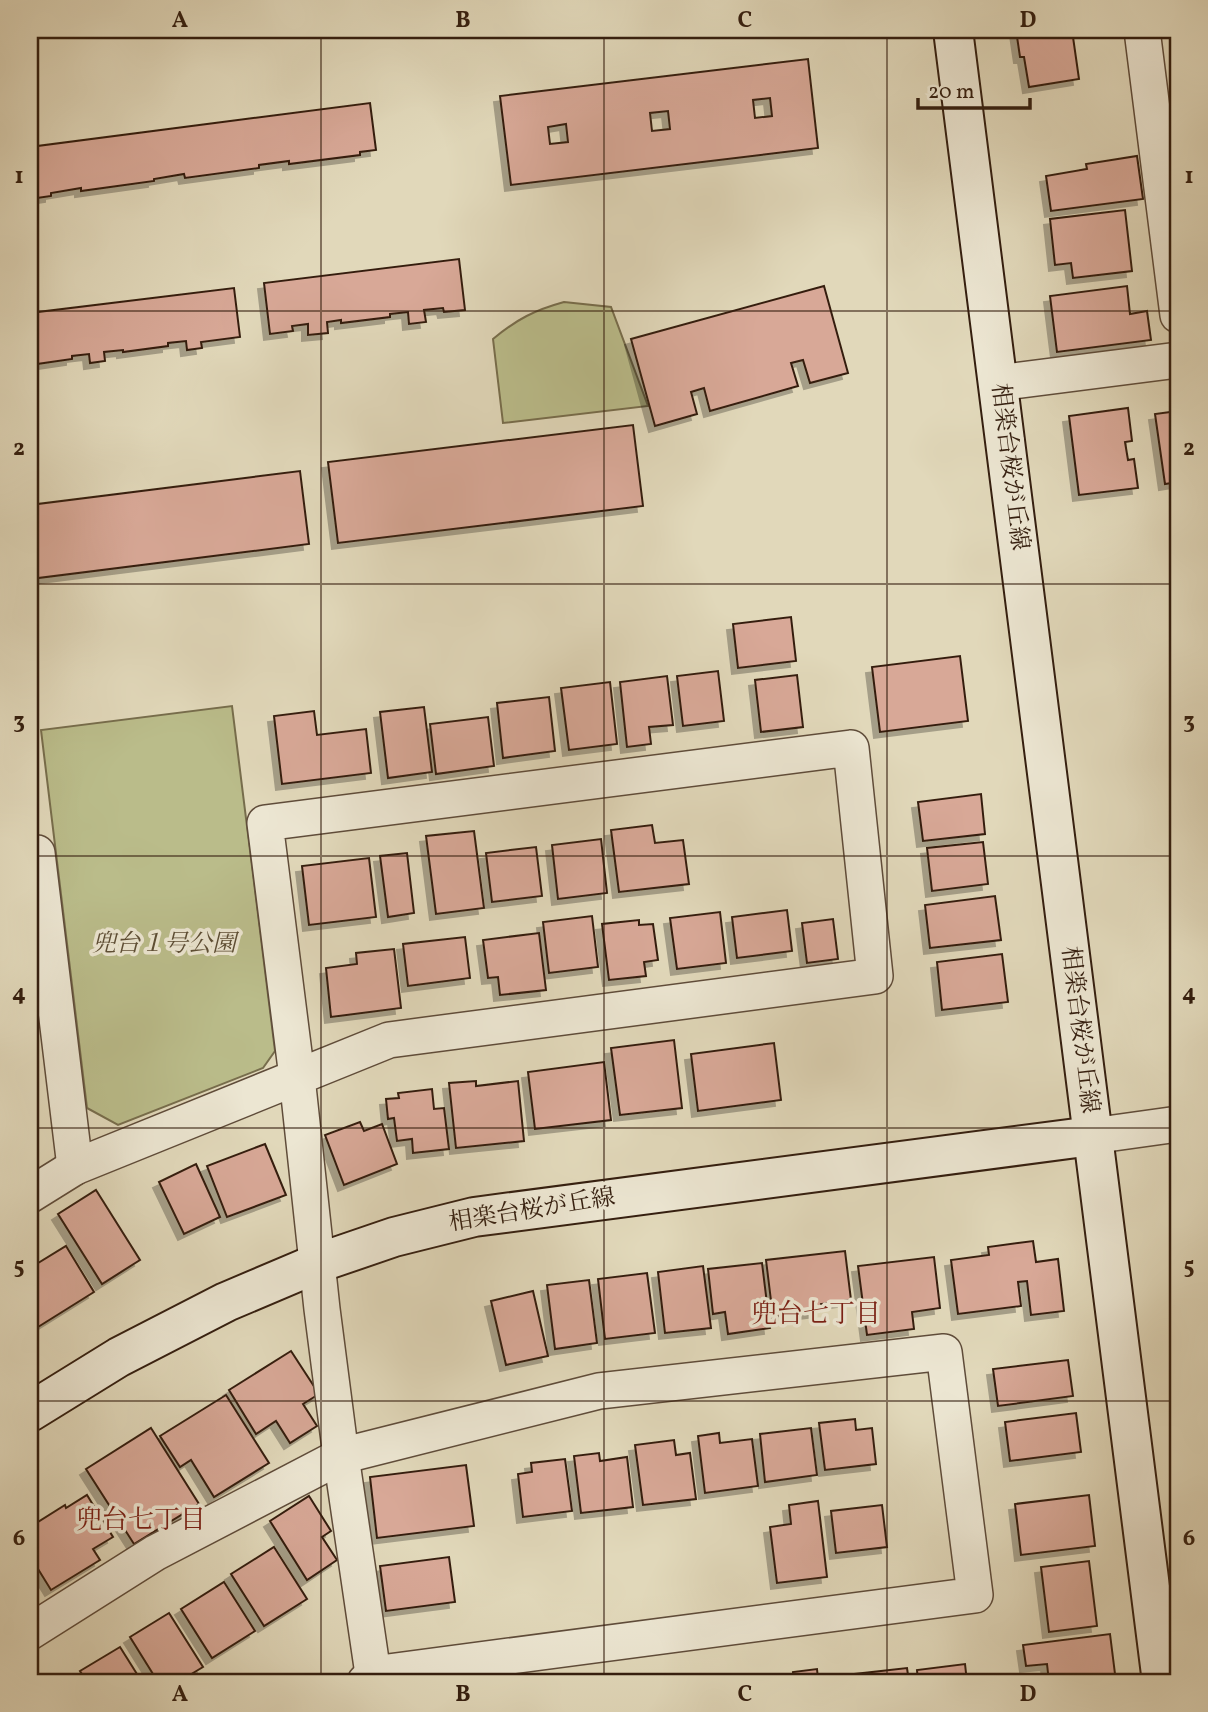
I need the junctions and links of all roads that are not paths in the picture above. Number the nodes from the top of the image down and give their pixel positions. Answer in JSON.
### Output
{"nodes":[{"id":1,"x":953,"y":30,"type":"edge"},
{"id":2,"x":1142,"y":30,"type":"edge"},
{"id":3,"x":1166,"y":106,"type":"edge"},
{"id":4,"x":1178,"y":314,"type":"edge"},
{"id":5,"x":1178,"y":360,"type":"edge"},
{"id":6,"x":999,"y":383,"type":"junction"},
{"id":7,"x":30,"y":854,"type":"edge"},
{"id":8,"x":297,"y":1077,"type":"junction"},
{"id":9,"x":1178,"y":1124,"type":"edge"},
{"id":10,"x":1092,"y":1136,"type":"junction"},
{"id":11,"x":75,"y":1167,"type":"junction"},
{"id":12,"x":30,"y":1195,"type":"edge"},
{"id":13,"x":318,"y":1263,"type":"junction"},
{"id":14,"x":30,"y":1412,"type":"edge"},
{"id":15,"x":341,"y":1456,"type":"junction"},
{"id":16,"x":30,"y":1632,"type":"edge"},
{"id":17,"x":372,"y":1679,"type":"edge"},
{"id":18,"x":1162,"y":1682,"type":"edge"}],
"edges":[{"from":1,"to":6,"type":"main road","name":"相楽台桜が丘線"},
{"from":2,"to":3,"type":"street"},
{"from":3,"to":4,"type":"street"},
{"from":5,"to":6,"type":"street"},
{"from":6,"to":10,"type":"main road","name":"相楽台桜が丘線"},
{"from":7,"to":11,"type":"street"},
{"from":8,"to":8,"type":"street"},
{"from":8,"to":11,"type":"street"},
{"from":8,"to":13,"type":"street"},
{"from":9,"to":10,"type":"street"},
{"from":10,"to":13,"type":"main road","name":"相楽台桜が丘線"},
{"from":10,"to":18,"type":"main road"},
{"from":11,"to":12,"type":"street"},
{"from":13,"to":14,"type":"main road","name":"相楽台桜が丘線"},
{"from":13,"to":15,"type":"street"},
{"from":15,"to":16,"type":"street"},
{"from":15,"to":17,"type":"street"},
{"from":15,"to":17,"type":"street"}]}
